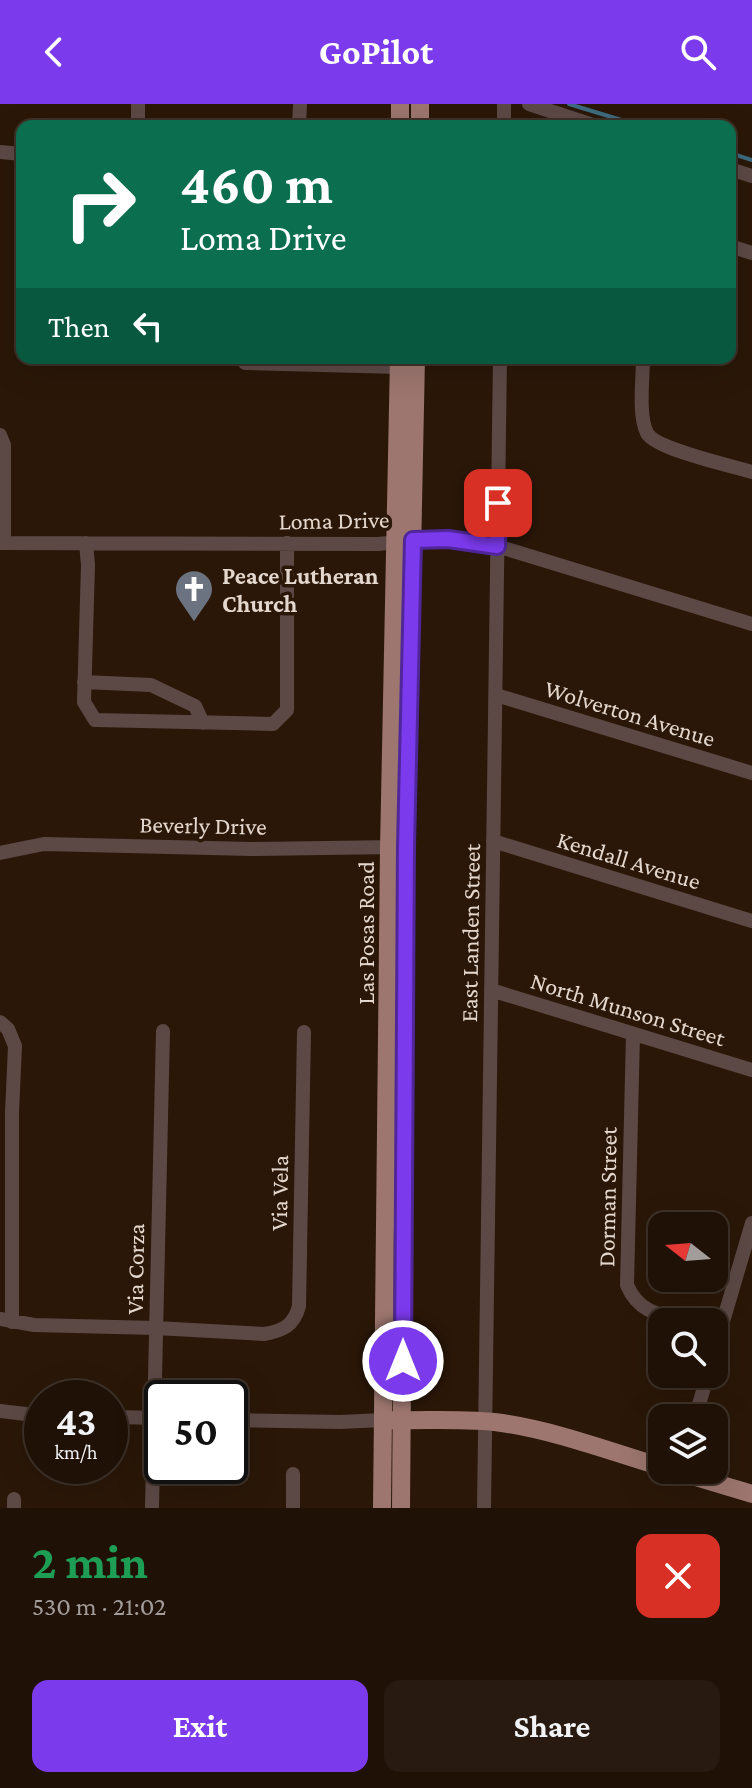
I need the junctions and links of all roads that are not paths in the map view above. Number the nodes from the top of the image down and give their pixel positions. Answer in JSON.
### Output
{"nodes":[{"id":1,"x":529,"y":104,"type":"edge"},
{"id":2,"x":578,"y":120,"type":"edge"},
{"id":3,"x":399,"y":364,"type":"edge"},
{"id":4,"x":416,"y":364,"type":"edge"},
{"id":5,"x":500,"y":364,"type":"edge"},
{"id":6,"x":643,"y":364,"type":"edge"},
{"id":7,"x":0,"y":435,"type":"edge"},
{"id":8,"x":752,"y":472,"type":"edge"},
{"id":9,"x":404,"y":541,"type":"junction"},
{"id":10,"x":2,"y":543,"type":"edge"},
{"id":11,"x":86,"y":543,"type":"junction"},
{"id":12,"x":287,"y":543,"type":"junction"},
{"id":13,"x":497,"y":546,"type":"junction"},
{"id":14,"x":752,"y":624,"type":"edge"},
{"id":15,"x":84,"y":682,"type":"junction"},
{"id":16,"x":496,"y":695,"type":"junction"},
{"id":17,"x":203,"y":723,"type":"junction"},
{"id":18,"x":752,"y":773,"type":"edge"},
{"id":19,"x":493,"y":841,"type":"junction"},
{"id":20,"x":398,"y":848,"type":"junction"},
{"id":21,"x":0,"y":853,"type":"edge"},
{"id":22,"x":752,"y":921,"type":"edge"},
{"id":23,"x":491,"y":990,"type":"junction"},
{"id":24,"x":4,"y":1025,"type":"edge"},
{"id":25,"x":163,"y":1031,"type":"dead end"},
{"id":26,"x":304,"y":1032,"type":"dead end"},
{"id":27,"x":633,"y":1034,"type":"junction"},
{"id":28,"x":752,"y":1070,"type":"edge"},
{"id":29,"x":7,"y":1160,"type":"edge"},
{"id":30,"x":752,"y":1223,"type":"edge"},
{"id":31,"x":724,"y":1308,"type":"edge"},
{"id":32,"x":648,"y":1310,"type":"edge"},
{"id":33,"x":6,"y":1321,"type":"edge"},
{"id":34,"x":156,"y":1328,"type":"junction"},
{"id":35,"x":157,"y":1380,"type":"edge"},
{"id":36,"x":0,"y":1411,"type":"edge"},
{"id":37,"x":24,"y":1414,"type":"edge"},
{"id":38,"x":248,"y":1420,"type":"edge"},
{"id":39,"x":393,"y":1420,"type":"junction"},
{"id":40,"x":485,"y":1421,"type":"junction"},
{"id":41,"x":648,"y":1462,"type":"edge"},
{"id":42,"x":293,"y":1474,"type":"dead end"},
{"id":43,"x":154,"y":1484,"type":"edge"},
{"id":44,"x":719,"y":1484,"type":"edge"},
{"id":45,"x":752,"y":1494,"type":"edge"},
{"id":46,"x":152,"y":1508,"type":"edge"},
{"id":47,"x":293,"y":1508,"type":"edge"},
{"id":48,"x":382,"y":1508,"type":"edge"},
{"id":49,"x":401,"y":1508,"type":"edge"},
{"id":50,"x":484,"y":1508,"type":"edge"}],
"edges":[{"from":1,"to":2,"type":"street"},
{"from":3,"to":9,"type":"main road","name":"Las Posas Road"},
{"from":4,"to":9,"type":"main road","name":"Las Posas Road"},
{"from":5,"to":13,"type":"street","name":"East Landen Street"},
{"from":6,"to":8,"type":"street"},
{"from":7,"to":10,"type":"street"},
{"from":9,"to":12,"type":"street","name":"Loma Drive"},
{"from":9,"to":13,"type":"street","name":"Loma Drive"},
{"from":9,"to":20,"type":"main road","name":"Las Posas Road"},
{"from":10,"to":11,"type":"street","name":"Loma Drive"},
{"from":11,"to":12,"type":"street","name":"Loma Drive"},
{"from":11,"to":15,"type":"street"},
{"from":12,"to":17,"type":"street"},
{"from":13,"to":14,"type":"street","name":"Loma Drive"},
{"from":13,"to":16,"type":"street","name":"East Landen Street"},
{"from":15,"to":17,"type":"street"},
{"from":15,"to":17,"type":"street"},
{"from":16,"to":18,"type":"street","name":"Wolverton Avenue"},
{"from":16,"to":19,"type":"street","name":"East Landen Street"},
{"from":19,"to":22,"type":"street","name":"Kendall Avenue"},
{"from":19,"to":23,"type":"street","name":"East Landen Street"},
{"from":20,"to":21,"type":"street","name":"Beverly Drive"},
{"from":20,"to":39,"type":"main road","name":"Las Posas Road"},
{"from":23,"to":27,"type":"street","name":"North Munson Street"},
{"from":23,"to":40,"type":"street","name":"East Landen Street"},
{"from":24,"to":29,"type":"street"},
{"from":25,"to":34,"type":"street","name":"Via Corza"},
{"from":26,"to":34,"type":"street","name":"Via Vela"},
{"from":27,"to":28,"type":"street","name":"North Munson Street"},
{"from":27,"to":32,"type":"street","name":"Dorman Street"},
{"from":29,"to":33,"type":"street"},
{"from":30,"to":31,"type":"street"},
{"from":33,"to":34,"type":"street"},
{"from":34,"to":35,"type":"street","name":"Via Corza"},
{"from":36,"to":37,"type":"street"},
{"from":38,"to":39,"type":"street"},
{"from":39,"to":40,"type":"main road"},
{"from":39,"to":48,"type":"main road","name":"Las Posas Road"},
{"from":39,"to":49,"type":"main road","name":"Las Posas Road"},
{"from":40,"to":41,"type":"main road"},
{"from":40,"to":50,"type":"street","name":"East Landen Street"},
{"from":42,"to":47,"type":"street"},
{"from":43,"to":46,"type":"street","name":"Via Corza"},
{"from":44,"to":45,"type":"main road"}]}
